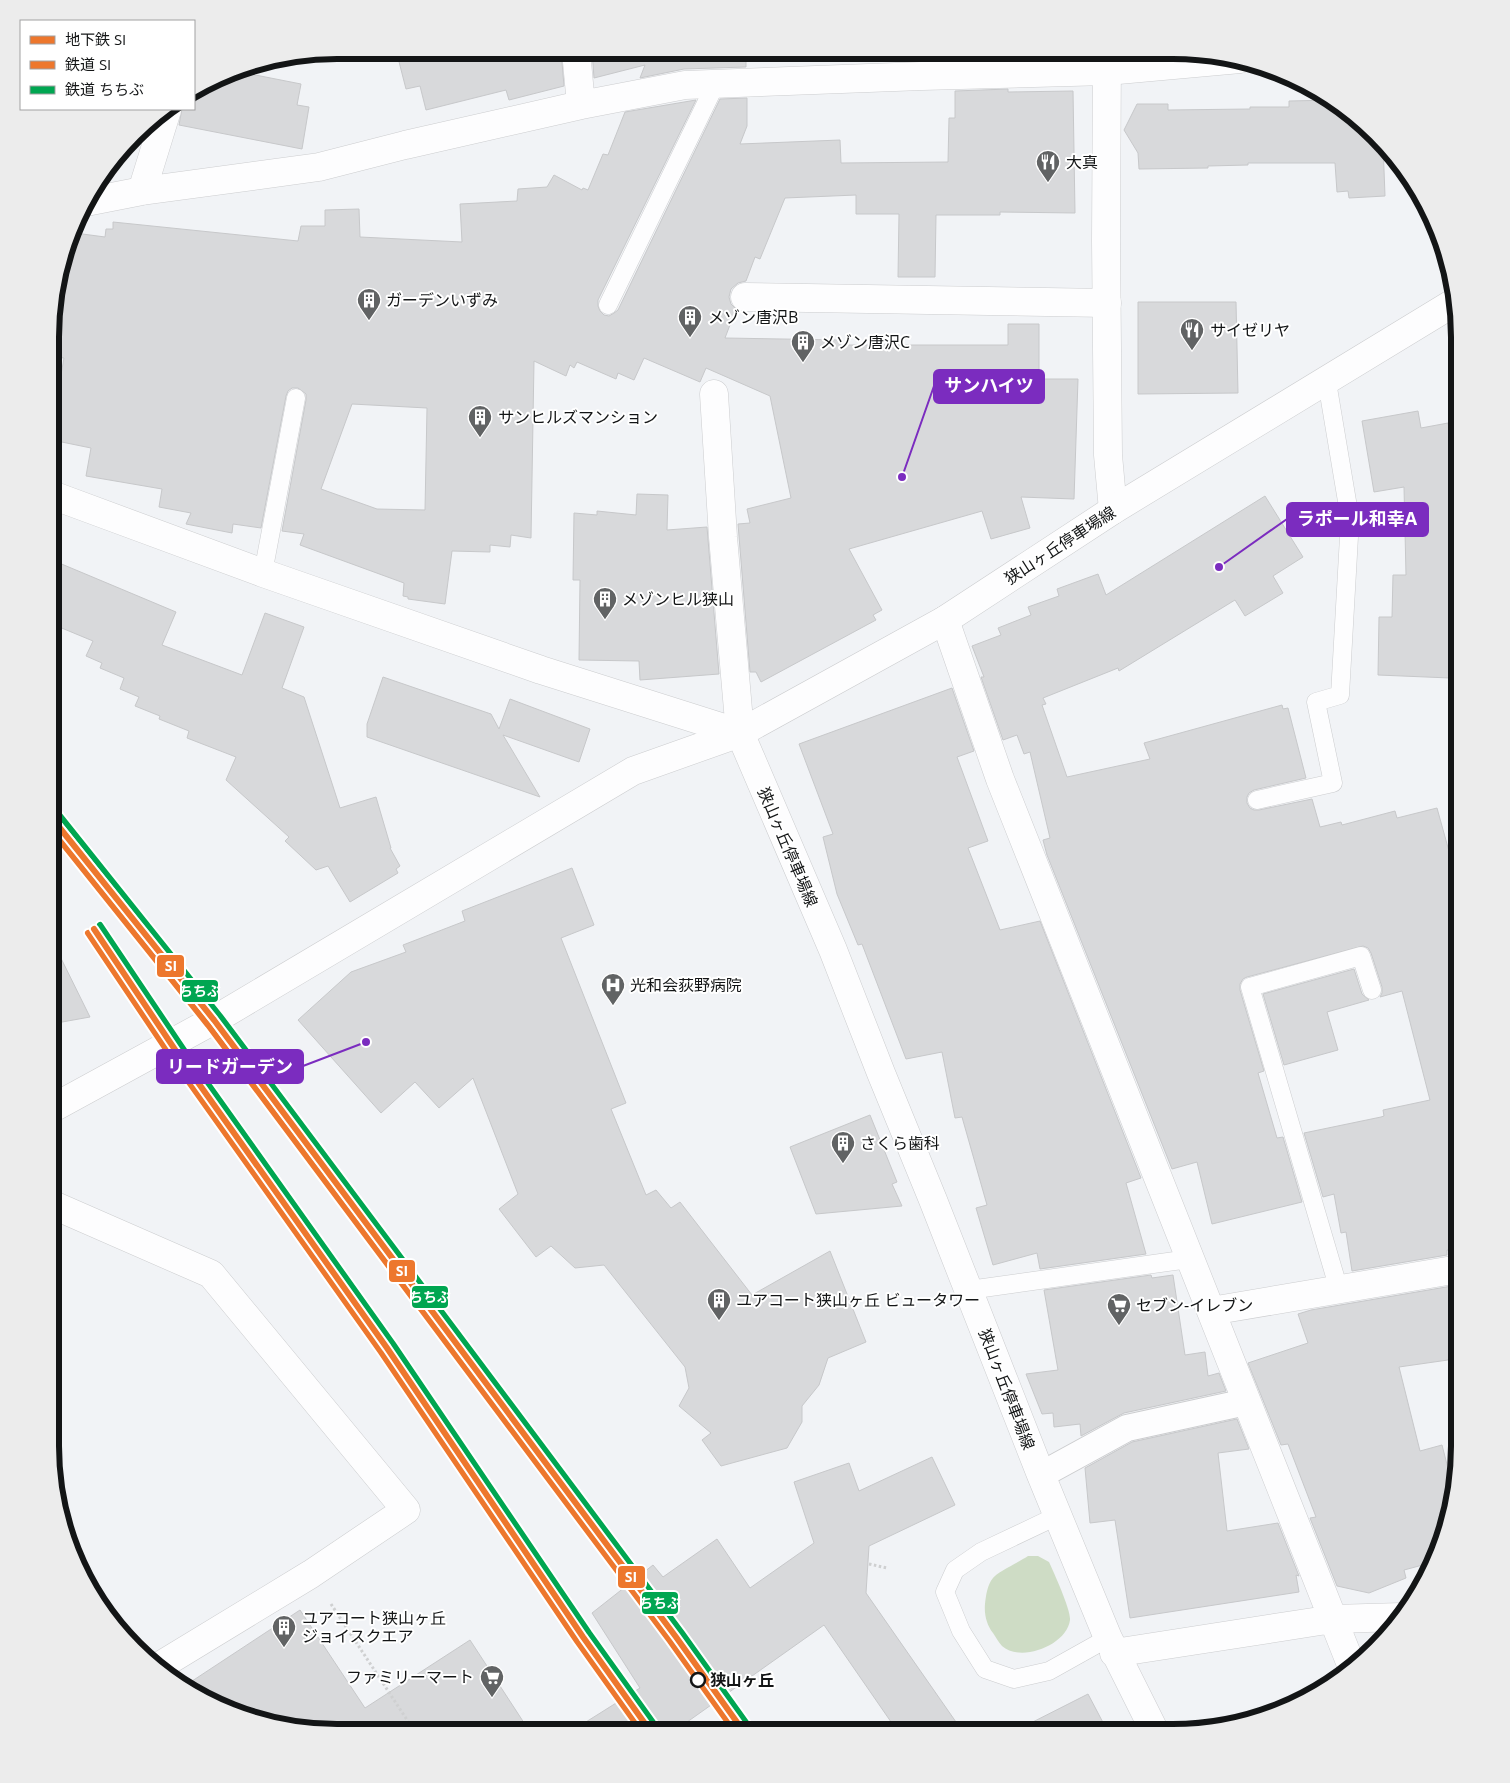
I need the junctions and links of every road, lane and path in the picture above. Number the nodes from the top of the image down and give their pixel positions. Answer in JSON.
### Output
{"nodes":[{"id":1,"x":577,"y":59,"type":"edge"},
{"id":2,"x":1203,"y":60,"type":"edge"},
{"id":3,"x":1107,"y":61,"type":"edge"},
{"id":4,"x":922,"y":64,"type":"edge"},
{"id":5,"x":714,"y":85,"type":"junction"},
{"id":6,"x":581,"y":105,"type":"junction"},
{"id":7,"x":164,"y":119,"type":"edge"},
{"id":8,"x":142,"y":191,"type":"junction"},
{"id":9,"x":95,"y":200,"type":"edge"},
{"id":10,"x":745,"y":297,"type":"dead end"},
{"id":11,"x":1107,"y":303,"type":"junction"},
{"id":12,"x":608,"y":305,"type":"dead end"},
{"id":13,"x":1449,"y":305,"type":"edge"},
{"id":14,"x":1327,"y":382,"type":"junction"},
{"id":15,"x":714,"y":394,"type":"dead end"},
{"id":16,"x":296,"y":398,"type":"dead end"},
{"id":17,"x":59,"y":497,"type":"edge"},
{"id":18,"x":1113,"y":510,"type":"junction"},
{"id":19,"x":263,"y":573,"type":"junction"},
{"id":20,"x":945,"y":620,"type":"junction"},
{"id":21,"x":740,"y":733,"type":"junction"},
{"id":22,"x":1257,"y":800,"type":"dead end"},
{"id":23,"x":1372,"y":990,"type":"dead end"},
{"id":24,"x":59,"y":1105,"type":"edge"},
{"id":25,"x":59,"y":1208,"type":"edge"},
{"id":26,"x":1189,"y":1259,"type":"junction"},
{"id":27,"x":1451,"y":1271,"type":"edge"},
{"id":28,"x":969,"y":1290,"type":"junction"},
{"id":29,"x":1339,"y":1290,"type":"junction"},
{"id":30,"x":1211,"y":1311,"type":"junction"},
{"id":31,"x":1246,"y":1402,"type":"junction"},
{"id":32,"x":1041,"y":1475,"type":"junction"},
{"id":33,"x":1058,"y":1516,"type":"junction"},
{"id":34,"x":868,"y":1564,"type":"dead end"},
{"id":35,"x":887,"y":1568,"type":"dead end"},
{"id":36,"x":311,"y":1574,"type":"junction"},
{"id":37,"x":1392,"y":1617,"type":"edge"},
{"id":38,"x":1333,"y":1620,"type":"junction"},
{"id":39,"x":1111,"y":1646,"type":"junction"},
{"id":40,"x":1349,"y":1661,"type":"edge"},
{"id":41,"x":164,"y":1663,"type":"edge"},
{"id":42,"x":410,"y":1724,"type":"edge"},
{"id":43,"x":1150,"y":1724,"type":"edge"}],
"edges":[{"from":1,"to":6,"type":"street"},
{"from":2,"to":3,"type":"street"},
{"from":3,"to":4,"type":"street"},
{"from":3,"to":11,"type":"street"},
{"from":4,"to":5,"type":"street"},
{"from":5,"to":6,"type":"street"},
{"from":5,"to":12,"type":"lane"},
{"from":6,"to":8,"type":"street"},
{"from":7,"to":8,"type":"street"},
{"from":8,"to":9,"type":"street"},
{"from":10,"to":11,"type":"street"},
{"from":11,"to":18,"type":"street"},
{"from":13,"to":14,"type":"street","name":"狭山ヶ丘停車場線"},
{"from":14,"to":18,"type":"street","name":"狭山ヶ丘停車場線"},
{"from":14,"to":22,"type":"lane"},
{"from":15,"to":21,"type":"street"},
{"from":16,"to":19,"type":"lane"},
{"from":17,"to":19,"type":"street"},
{"from":18,"to":20,"type":"street","name":"狭山ヶ丘停車場線"},
{"from":19,"to":21,"type":"street"},
{"from":20,"to":21,"type":"street","name":"狭山ヶ丘停車場線"},
{"from":20,"to":26,"type":"street"},
{"from":21,"to":24,"type":"street"},
{"from":21,"to":28,"type":"street","name":"狭山ヶ丘停車場線"},
{"from":23,"to":29,"type":"lane"},
{"from":25,"to":36,"type":"street"},
{"from":26,"to":28,"type":"lane"},
{"from":26,"to":30,"type":"street"},
{"from":27,"to":29,"type":"street"},
{"from":28,"to":32,"type":"street","name":"狭山ヶ丘停車場線"},
{"from":29,"to":30,"type":"street"},
{"from":30,"to":31,"type":"street"},
{"from":31,"to":32,"type":"street"},
{"from":31,"to":38,"type":"street"},
{"from":32,"to":33,"type":"street","name":"狭山ヶ丘停車場線"},
{"from":33,"to":39,"type":"street","name":"狭山ヶ丘停車場線"},
{"from":33,"to":39,"type":"lane"},
{"from":34,"to":35,"type":"path"},
{"from":36,"to":41,"type":"street"},
{"from":36,"to":42,"type":"path"},
{"from":37,"to":38,"type":"street"},
{"from":38,"to":39,"type":"street"},
{"from":38,"to":40,"type":"street"},
{"from":39,"to":43,"type":"street","name":"狭山ヶ丘停車場線"}]}
